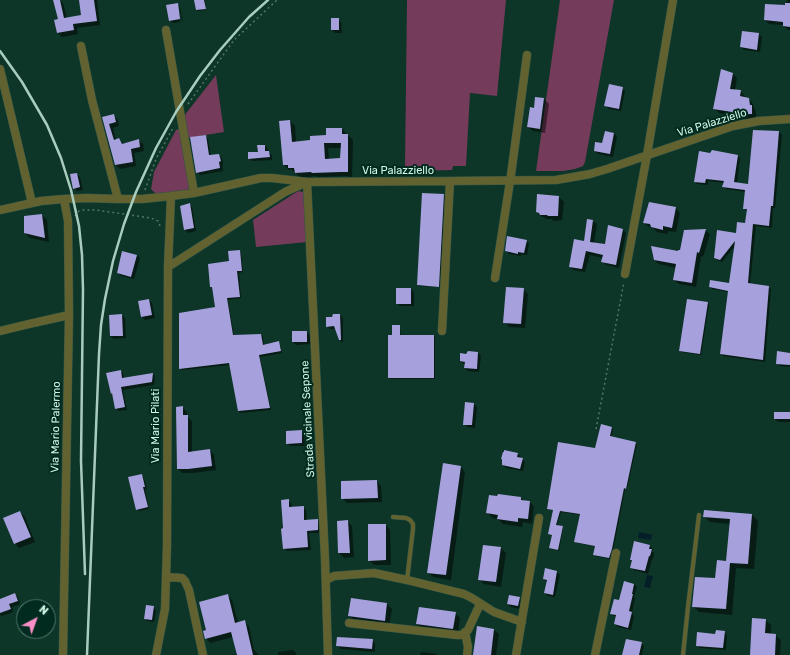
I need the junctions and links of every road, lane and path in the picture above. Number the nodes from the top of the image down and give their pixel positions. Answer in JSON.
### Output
{"nodes":[{"id":1,"x":277,"y":0,"type":"edge"},
{"id":2,"x":673,"y":0,"type":"edge"},
{"id":3,"x":166,"y":30,"type":"dead end"},
{"id":4,"x":81,"y":46,"type":"dead end"},
{"id":5,"x":527,"y":55,"type":"dead end"},
{"id":6,"x":0,"y":69,"type":"edge"},
{"id":7,"x":181,"y":115,"type":"junction"},
{"id":8,"x":790,"y":119,"type":"edge"},
{"id":9,"x":174,"y":128,"type":"dead end"},
{"id":10,"x":647,"y":156,"type":"junction"},
{"id":11,"x":510,"y":180,"type":"junction"},
{"id":12,"x":450,"y":181,"type":"junction"},
{"id":13,"x":307,"y":182,"type":"junction"},
{"id":14,"x":194,"y":193,"type":"junction"},
{"id":15,"x":170,"y":196,"type":"junction"},
{"id":16,"x":64,"y":199,"type":"junction"},
{"id":17,"x":118,"y":199,"type":"junction"},
{"id":18,"x":142,"y":199,"type":"junction"},
{"id":19,"x":32,"y":203,"type":"junction"},
{"id":20,"x":0,"y":210,"type":"edge"},
{"id":21,"x":74,"y":217,"type":"dead end"},
{"id":22,"x":161,"y":232,"type":"dead end"},
{"id":23,"x":168,"y":267,"type":"junction"},
{"id":24,"x":625,"y":274,"type":"joint"},
{"id":25,"x":495,"y":278,"type":"dead end"},
{"id":26,"x":69,"y":316,"type":"junction"},
{"id":27,"x":0,"y":331,"type":"edge"},
{"id":28,"x":442,"y":331,"type":"dead end"},
{"id":29,"x":596,"y":429,"type":"dead end"},
{"id":30,"x":699,"y":515,"type":"dead end"},
{"id":31,"x":393,"y":517,"type":"dead end"},
{"id":32,"x":539,"y":518,"type":"dead end"},
{"id":33,"x":616,"y":553,"type":"dead end"},
{"id":34,"x":166,"y":577,"type":"junction"},
{"id":35,"x":326,"y":580,"type":"junction"},
{"id":36,"x":407,"y":580,"type":"junction"},
{"id":37,"x":480,"y":604,"type":"junction"},
{"id":38,"x":522,"y":622,"type":"junction"},
{"id":39,"x":349,"y":623,"type":"dead end"},
{"id":40,"x":465,"y":632,"type":"junction"},
{"id":41,"x":63,"y":655,"type":"edge"},
{"id":42,"x":156,"y":655,"type":"edge"},
{"id":43,"x":203,"y":655,"type":"edge"},
{"id":44,"x":328,"y":655,"type":"edge"},
{"id":45,"x":467,"y":655,"type":"edge"},
{"id":46,"x":516,"y":655,"type":"edge"},
{"id":47,"x":595,"y":655,"type":"edge"},
{"id":48,"x":683,"y":655,"type":"edge"}],
"edges":[{"from":1,"to":7,"type":"path"},
{"from":2,"to":10,"type":"street"},
{"from":3,"to":7,"type":"street"},
{"from":4,"to":17,"type":"street"},
{"from":5,"to":11,"type":"street"},
{"from":6,"to":19,"type":"street"},
{"from":7,"to":14,"type":"street"},
{"from":8,"to":10,"type":"street","name":"Via Palazziello"},
{"from":9,"to":18,"type":"path"},
{"from":10,"to":11,"type":"street","name":"Via Palazziello"},
{"from":10,"to":24,"type":"street"},
{"from":11,"to":12,"type":"street","name":"Via Palazziello"},
{"from":11,"to":25,"type":"street"},
{"from":12,"to":13,"type":"street","name":"Via Palazziello"},
{"from":12,"to":28,"type":"street"},
{"from":13,"to":14,"type":"street","name":"Via Palazziello"},
{"from":13,"to":23,"type":"street"},
{"from":13,"to":35,"type":"street","name":"Strada vicinale Sepone"},
{"from":14,"to":15,"type":"street","name":"Via Palazziello"},
{"from":15,"to":18,"type":"street","name":"Via Palazziello"},
{"from":15,"to":23,"type":"street","name":"Via Mario Pilati"},
{"from":16,"to":17,"type":"street","name":"Via Palazziello"},
{"from":16,"to":19,"type":"street","name":"Via Palazziello"},
{"from":16,"to":26,"type":"street","name":"Via Mario Palermo"},
{"from":17,"to":18,"type":"street","name":"Via Palazziello"},
{"from":19,"to":20,"type":"street","name":"Via Palazziello"},
{"from":21,"to":22,"type":"path"},
{"from":23,"to":34,"type":"street","name":"Via Mario Pilati"},
{"from":24,"to":29,"type":"path"},
{"from":26,"to":27,"type":"street"},
{"from":26,"to":41,"type":"street","name":"Via Mario Palermo"},
{"from":30,"to":48,"type":"lane"},
{"from":31,"to":36,"type":"lane"},
{"from":32,"to":38,"type":"street"},
{"from":33,"to":47,"type":"street"},
{"from":34,"to":42,"type":"street","name":"Via Mario Pilati"},
{"from":34,"to":43,"type":"street"},
{"from":35,"to":36,"type":"street"},
{"from":35,"to":44,"type":"street","name":"Strada vicinale Sepone"},
{"from":36,"to":37,"type":"street"},
{"from":37,"to":38,"type":"street"},
{"from":37,"to":40,"type":"street"},
{"from":38,"to":46,"type":"street"},
{"from":39,"to":40,"type":"street"},
{"from":40,"to":45,"type":"street"}]}
